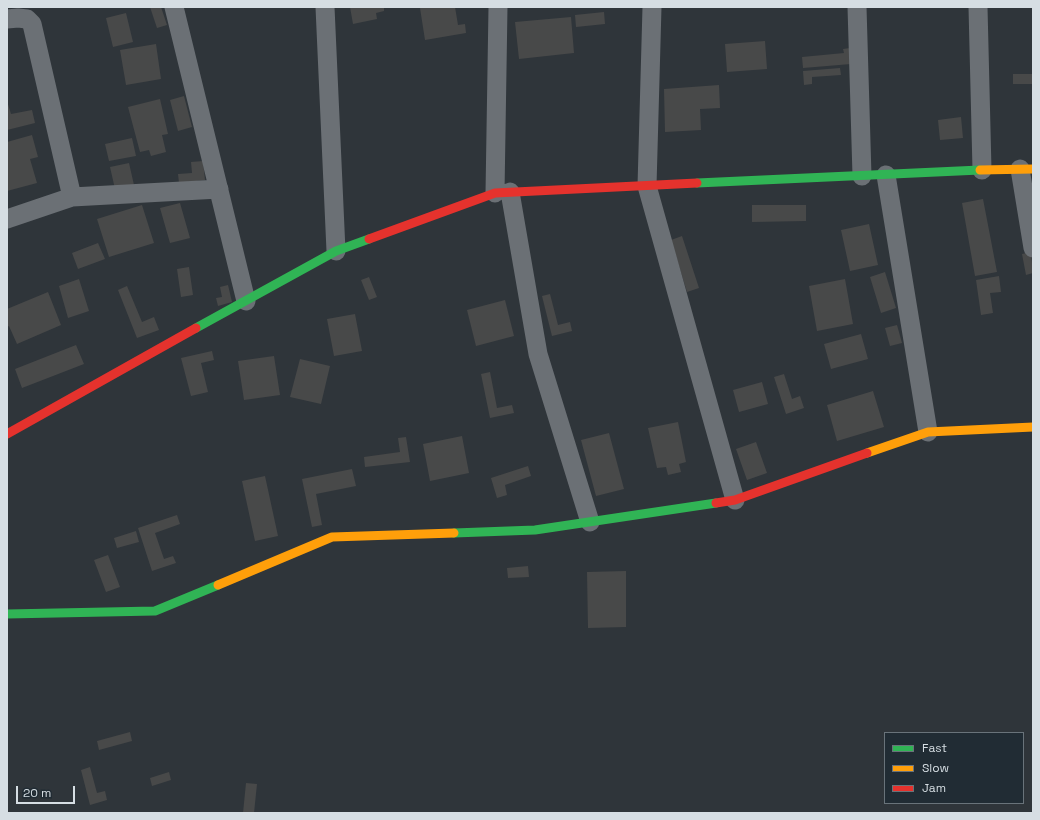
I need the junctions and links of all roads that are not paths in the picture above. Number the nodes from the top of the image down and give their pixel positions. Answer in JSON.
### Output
{"nodes":[{"id":1,"x":174,"y":7,"type":"edge"},
{"id":2,"x":325,"y":7,"type":"edge"},
{"id":3,"x":498,"y":7,"type":"edge"},
{"id":4,"x":652,"y":7,"type":"edge"},
{"id":5,"x":857,"y":7,"type":"edge"},
{"id":6,"x":978,"y":7,"type":"edge"},
{"id":7,"x":7,"y":19,"type":"edge"},
{"id":8,"x":1027,"y":169,"type":"edge"},
{"id":9,"x":982,"y":170,"type":"junction"},
{"id":10,"x":886,"y":175,"type":"junction"},
{"id":11,"x":862,"y":176,"type":"junction"},
{"id":12,"x":647,"y":186,"type":"junction"},
{"id":13,"x":219,"y":189,"type":"junction"},
{"id":14,"x":503,"y":192,"type":"junction"},
{"id":15,"x":72,"y":197,"type":"junction"},
{"id":16,"x":7,"y":218,"type":"edge"},
{"id":17,"x":1033,"y":248,"type":"edge"},
{"id":18,"x":336,"y":251,"type":"junction"},
{"id":19,"x":246,"y":301,"type":"junction"},
{"id":20,"x":1033,"y":427,"type":"edge"},
{"id":21,"x":928,"y":432,"type":"junction"},
{"id":22,"x":7,"y":434,"type":"edge"},
{"id":23,"x":735,"y":500,"type":"junction"},
{"id":24,"x":590,"y":522,"type":"junction"},
{"id":25,"x":7,"y":614,"type":"edge"}],
"edges":[{"from":1,"to":13,"type":"street"},
{"from":2,"to":18,"type":"street"},
{"from":3,"to":14,"type":"street"},
{"from":4,"to":12,"type":"street"},
{"from":5,"to":11,"type":"street"},
{"from":6,"to":9,"type":"street"},
{"from":7,"to":15,"type":"street"},
{"from":8,"to":9,"type":"street"},
{"from":8,"to":17,"type":"street"},
{"from":9,"to":10,"type":"street"},
{"from":10,"to":11,"type":"street"},
{"from":10,"to":21,"type":"street"},
{"from":11,"to":12,"type":"street"},
{"from":12,"to":14,"type":"street"},
{"from":12,"to":23,"type":"street"},
{"from":13,"to":15,"type":"street"},
{"from":13,"to":19,"type":"street"},
{"from":14,"to":18,"type":"street"},
{"from":14,"to":24,"type":"street"},
{"from":15,"to":16,"type":"street"},
{"from":18,"to":19,"type":"street"},
{"from":19,"to":22,"type":"street"},
{"from":20,"to":21,"type":"street"},
{"from":21,"to":23,"type":"street"},
{"from":23,"to":24,"type":"street"},
{"from":24,"to":25,"type":"street"}]}
